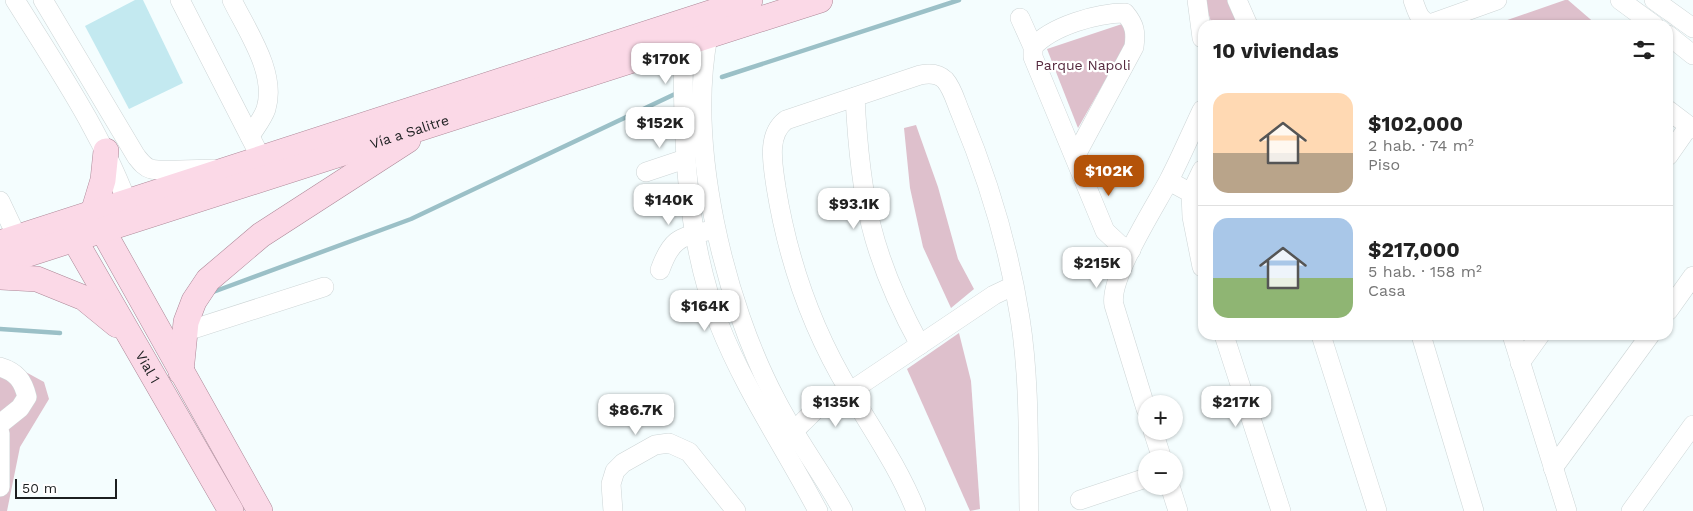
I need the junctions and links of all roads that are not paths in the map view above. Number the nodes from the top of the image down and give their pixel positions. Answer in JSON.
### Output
{"nodes":[{"id":1,"x":15,"y":0,"type":"edge"},
{"id":2,"x":43,"y":0,"type":"edge"},
{"id":3,"x":180,"y":0,"type":"edge"},
{"id":4,"x":232,"y":0,"type":"edge"},
{"id":5,"x":750,"y":0,"type":"edge"},
{"id":6,"x":820,"y":0,"type":"edge"},
{"id":7,"x":1197,"y":0,"type":"edge"},
{"id":8,"x":1237,"y":0,"type":"edge"},
{"id":9,"x":1413,"y":0,"type":"edge"},
{"id":10,"x":1497,"y":0,"type":"edge"},
{"id":11,"x":1620,"y":0,"type":"edge"},
{"id":12,"x":1654,"y":0,"type":"edge"},
{"id":13,"x":1020,"y":18,"type":"dead end"},
{"id":14,"x":1200,"y":20,"type":"edge"},
{"id":15,"x":1246,"y":20,"type":"edge"},
{"id":16,"x":1422,"y":20,"type":"edge"},
{"id":17,"x":1441,"y":20,"type":"edge"},
{"id":18,"x":1647,"y":20,"type":"edge"},
{"id":19,"x":1693,"y":28,"type":"edge"},
{"id":20,"x":708,"y":36,"type":"junction"},
{"id":21,"x":1673,"y":39,"type":"edge"},
{"id":22,"x":683,"y":44,"type":"junction"},
{"id":23,"x":1033,"y":47,"type":"junction"},
{"id":24,"x":1693,"y":54,"type":"edge"},
{"id":25,"x":855,"y":97,"type":"junction"},
{"id":26,"x":1673,"y":114,"type":"edge"},
{"id":27,"x":1198,"y":118,"type":"edge"},
{"id":28,"x":436,"y":122,"type":"junction"},
{"id":29,"x":1691,"y":128,"type":"edge"},
{"id":30,"x":250,"y":136,"type":"junction"},
{"id":31,"x":116,"y":144,"type":"junction"},
{"id":32,"x":1673,"y":150,"type":"edge"},
{"id":33,"x":1076,"y":156,"type":"junction"},
{"id":34,"x":261,"y":158,"type":"junction"},
{"id":35,"x":685,"y":168,"type":"junction"},
{"id":36,"x":228,"y":169,"type":"junction"},
{"id":37,"x":646,"y":172,"type":"dead end"},
{"id":38,"x":707,"y":176,"type":"junction"},
{"id":39,"x":1198,"y":178,"type":"edge"},
{"id":40,"x":1168,"y":180,"type":"junction"},
{"id":41,"x":1191,"y":193,"type":"junction"},
{"id":42,"x":0,"y":201,"type":"edge"},
{"id":43,"x":130,"y":210,"type":"junction"},
{"id":44,"x":98,"y":221,"type":"junction"},
{"id":45,"x":716,"y":229,"type":"junction"},
{"id":46,"x":69,"y":230,"type":"junction"},
{"id":47,"x":696,"y":233,"type":"junction"},
{"id":48,"x":8,"y":240,"type":"edge"},
{"id":49,"x":1198,"y":247,"type":"edge"},
{"id":50,"x":1130,"y":250,"type":"junction"},
{"id":51,"x":0,"y":263,"type":"edge"},
{"id":52,"x":660,"y":270,"type":"dead end"},
{"id":53,"x":1693,"y":276,"type":"edge"},
{"id":54,"x":0,"y":277,"type":"edge"},
{"id":55,"x":1013,"y":286,"type":"junction"},
{"id":56,"x":324,"y":287,"type":"dead end"},
{"id":57,"x":1673,"y":304,"type":"edge"},
{"id":58,"x":184,"y":332,"type":"junction"},
{"id":59,"x":129,"y":335,"type":"junction"},
{"id":60,"x":1226,"y":340,"type":"edge"},
{"id":61,"x":1323,"y":340,"type":"edge"},
{"id":62,"x":1422,"y":340,"type":"edge"},
{"id":63,"x":1513,"y":340,"type":"edge"},
{"id":64,"x":1536,"y":340,"type":"edge"},
{"id":65,"x":1646,"y":340,"type":"edge"},
{"id":66,"x":920,"y":345,"type":"junction"},
{"id":67,"x":1520,"y":363,"type":"junction"},
{"id":68,"x":0,"y":367,"type":"edge"},
{"id":69,"x":181,"y":372,"type":"junction"},
{"id":70,"x":846,"y":395,"type":"junction"},
{"id":71,"x":1142,"y":395,"type":"edge"},
{"id":72,"x":0,"y":424,"type":"edge"},
{"id":73,"x":1693,"y":425,"type":"edge"},
{"id":74,"x":798,"y":427,"type":"junction"},
{"id":75,"x":0,"y":433,"type":"edge"},
{"id":76,"x":777,"y":441,"type":"junction"},
{"id":77,"x":1553,"y":468,"type":"junction"},
{"id":78,"x":1138,"y":481,"type":"edge"},
{"id":79,"x":0,"y":487,"type":"edge"},
{"id":80,"x":1173,"y":495,"type":"edge"},
{"id":81,"x":1080,"y":500,"type":"dead end"},
{"id":82,"x":230,"y":511,"type":"edge"},
{"id":83,"x":260,"y":511,"type":"edge"},
{"id":84,"x":613,"y":511,"type":"edge"},
{"id":85,"x":736,"y":511,"type":"edge"},
{"id":86,"x":818,"y":511,"type":"edge"},
{"id":87,"x":843,"y":511,"type":"edge"},
{"id":88,"x":916,"y":511,"type":"edge"},
{"id":89,"x":1029,"y":511,"type":"edge"},
{"id":90,"x":1178,"y":511,"type":"edge"},
{"id":91,"x":1281,"y":511,"type":"edge"},
{"id":92,"x":1377,"y":511,"type":"edge"},
{"id":93,"x":1474,"y":511,"type":"edge"},
{"id":94,"x":1567,"y":511,"type":"edge"},
{"id":95,"x":1631,"y":511,"type":"edge"}],
"edges":[{"from":1,"to":31,"type":"street"},
{"from":2,"to":31,"type":"street"},
{"from":3,"to":30,"type":"street"},
{"from":4,"to":30,"type":"street"},
{"from":5,"to":34,"type":"main road","name":"Vía a Salitre"},
{"from":6,"to":20,"type":"main road","name":"Vía a Salitre"},
{"from":7,"to":14,"type":"street"},
{"from":8,"to":15,"type":"street"},
{"from":9,"to":16,"type":"street"},
{"from":10,"to":17,"type":"street"},
{"from":11,"to":18,"type":"street"},
{"from":12,"to":19,"type":"street"},
{"from":13,"to":23,"type":"street"},
{"from":20,"to":22,"type":"main road","name":"Vía a Salitre"},
{"from":20,"to":38,"type":"street"},
{"from":21,"to":24,"type":"street"},
{"from":22,"to":28,"type":"main road","name":"Vía a Salitre"},
{"from":22,"to":35,"type":"street"},
{"from":23,"to":33,"type":"street"},
{"from":23,"to":33,"type":"street"},
{"from":25,"to":55,"type":"street"},
{"from":25,"to":66,"type":"street"},
{"from":25,"to":70,"type":"street"},
{"from":26,"to":29,"type":"street"},
{"from":27,"to":40,"type":"street"},
{"from":28,"to":43,"type":"main road","name":"Vía a Salitre"},
{"from":28,"to":58,"type":"main road"},
{"from":29,"to":32,"type":"street"},
{"from":30,"to":34,"type":"street"},
{"from":31,"to":36,"type":"street"},
{"from":31,"to":43,"type":"street"},
{"from":31,"to":44,"type":"main road"},
{"from":33,"to":50,"type":"street"},
{"from":34,"to":36,"type":"main road","name":"Vía a Salitre"},
{"from":35,"to":37,"type":"street"},
{"from":35,"to":38,"type":"street"},
{"from":35,"to":47,"type":"street"},
{"from":36,"to":43,"type":"main road","name":"Vía a Salitre"},
{"from":38,"to":45,"type":"street"},
{"from":39,"to":41,"type":"street"},
{"from":40,"to":41,"type":"street"},
{"from":40,"to":50,"type":"street"},
{"from":41,"to":49,"type":"street"},
{"from":42,"to":48,"type":"street"},
{"from":43,"to":44,"type":"main road","name":"Vía a Salitre"},
{"from":44,"to":46,"type":"main road","name":"Vía a Salitre"},
{"from":44,"to":69,"type":"main road"},
{"from":45,"to":47,"type":"street"},
{"from":45,"to":74,"type":"street"},
{"from":46,"to":48,"type":"main road","name":"Vía a Salitre"},
{"from":46,"to":51,"type":"main road","name":"Vía a Salitre"},
{"from":46,"to":59,"type":"main road","name":"Vial 1"},
{"from":47,"to":52,"type":"street"},
{"from":47,"to":76,"type":"street"},
{"from":50,"to":71,"type":"street"},
{"from":53,"to":57,"type":"street"},
{"from":54,"to":59,"type":"main road"},
{"from":55,"to":66,"type":"street"},
{"from":55,"to":89,"type":"street"},
{"from":56,"to":58,"type":"street"},
{"from":58,"to":69,"type":"main road"},
{"from":59,"to":82,"type":"main road","name":"Vial 1"},
{"from":60,"to":91,"type":"street"},
{"from":61,"to":92,"type":"street"},
{"from":62,"to":93,"type":"street"},
{"from":63,"to":67,"type":"street"},
{"from":64,"to":67,"type":"street"},
{"from":65,"to":77,"type":"street"},
{"from":66,"to":70,"type":"street"},
{"from":67,"to":77,"type":"street"},
{"from":68,"to":72,"type":"street"},
{"from":69,"to":83,"type":"main road"},
{"from":70,"to":74,"type":"street"},
{"from":70,"to":88,"type":"street"},
{"from":73,"to":95,"type":"street"},
{"from":74,"to":76,"type":"street"},
{"from":74,"to":87,"type":"street"},
{"from":75,"to":79,"type":"street"},
{"from":76,"to":86,"type":"street"},
{"from":77,"to":94,"type":"street"},
{"from":78,"to":81,"type":"street"},
{"from":80,"to":90,"type":"street"},
{"from":84,"to":85,"type":"street"}]}
